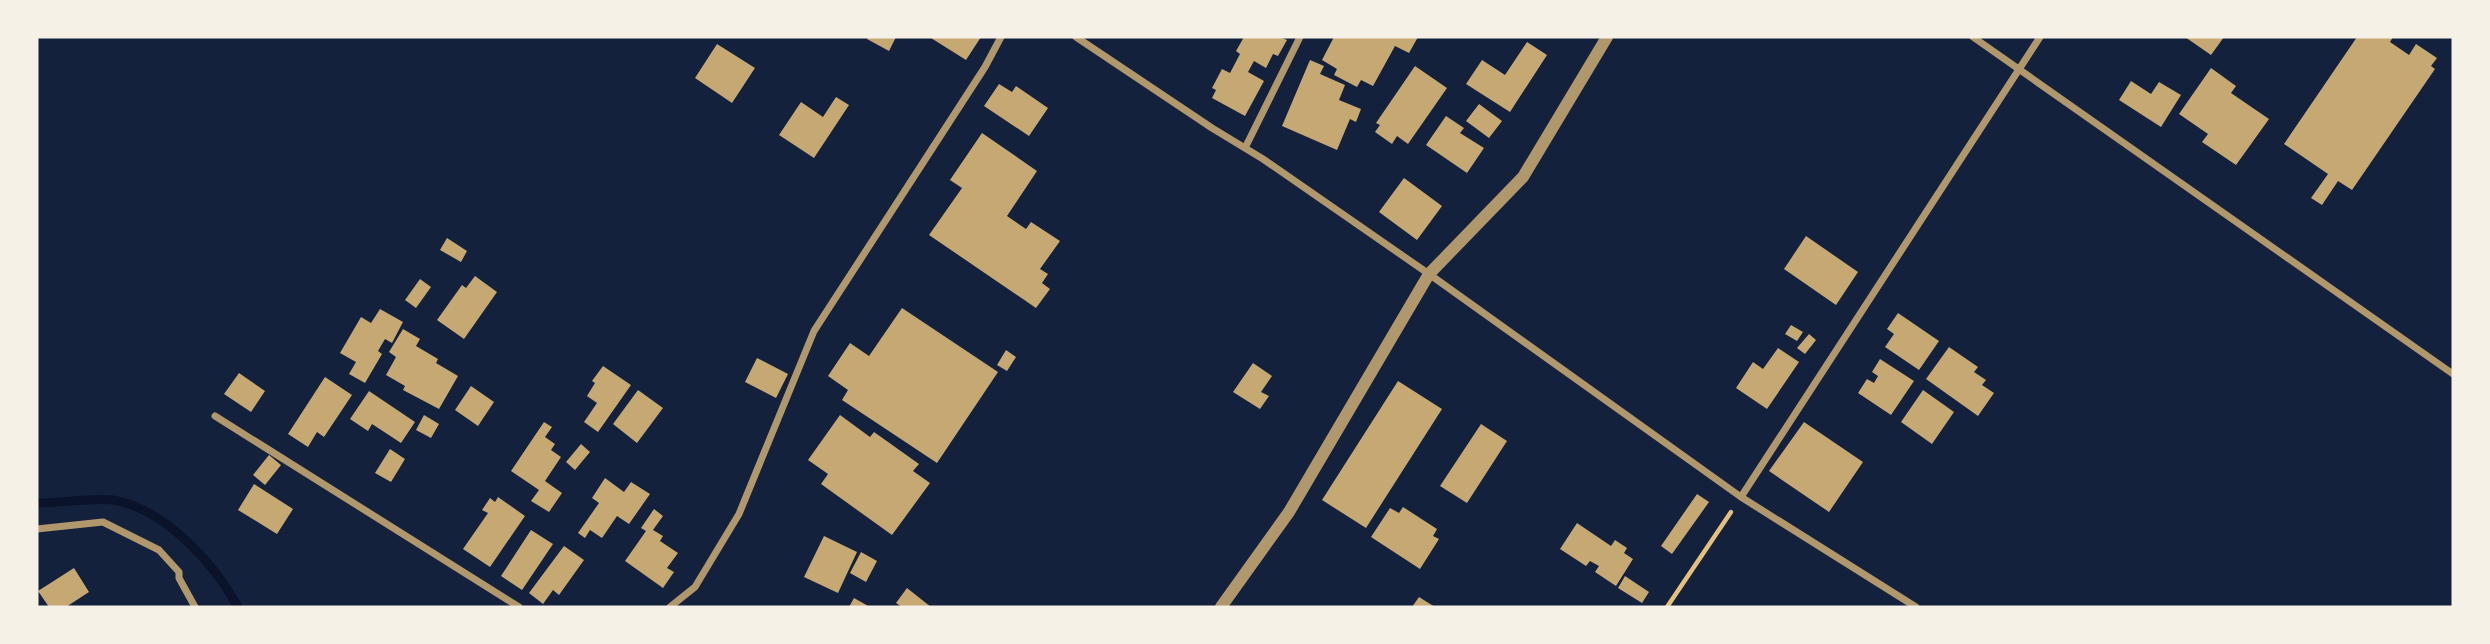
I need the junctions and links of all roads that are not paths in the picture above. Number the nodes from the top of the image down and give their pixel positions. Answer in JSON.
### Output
{"nodes":[{"id":1,"x":1001,"y":37,"type":"edge"},
{"id":2,"x":1076,"y":37,"type":"edge"},
{"id":3,"x":1300,"y":37,"type":"edge"},
{"id":4,"x":1607,"y":37,"type":"edge"},
{"id":5,"x":1973,"y":37,"type":"edge"},
{"id":6,"x":2040,"y":37,"type":"edge"},
{"id":7,"x":2020,"y":68,"type":"junction"},
{"id":8,"x":1245,"y":148,"type":"junction"},
{"id":9,"x":1429,"y":274,"type":"junction"},
{"id":10,"x":2453,"y":374,"type":"edge"},
{"id":11,"x":215,"y":416,"type":"dead end"},
{"id":12,"x":1741,"y":497,"type":"junction"},
{"id":13,"x":37,"y":529,"type":"edge"},
{"id":14,"x":195,"y":607,"type":"edge"},
{"id":15,"x":519,"y":607,"type":"edge"},
{"id":16,"x":670,"y":607,"type":"edge"},
{"id":17,"x":1221,"y":607,"type":"edge"},
{"id":18,"x":1916,"y":607,"type":"edge"}],
"edges":[{"from":1,"to":16,"type":"street"},
{"from":2,"to":8,"type":"street"},
{"from":3,"to":8,"type":"street"},
{"from":4,"to":9,"type":"street"},
{"from":5,"to":7,"type":"street"},
{"from":6,"to":7,"type":"street"},
{"from":7,"to":10,"type":"street"},
{"from":7,"to":12,"type":"street"},
{"from":8,"to":9,"type":"street"},
{"from":9,"to":12,"type":"street"},
{"from":9,"to":17,"type":"street"},
{"from":11,"to":15,"type":"street"},
{"from":12,"to":18,"type":"street"},
{"from":13,"to":14,"type":"street"}]}
